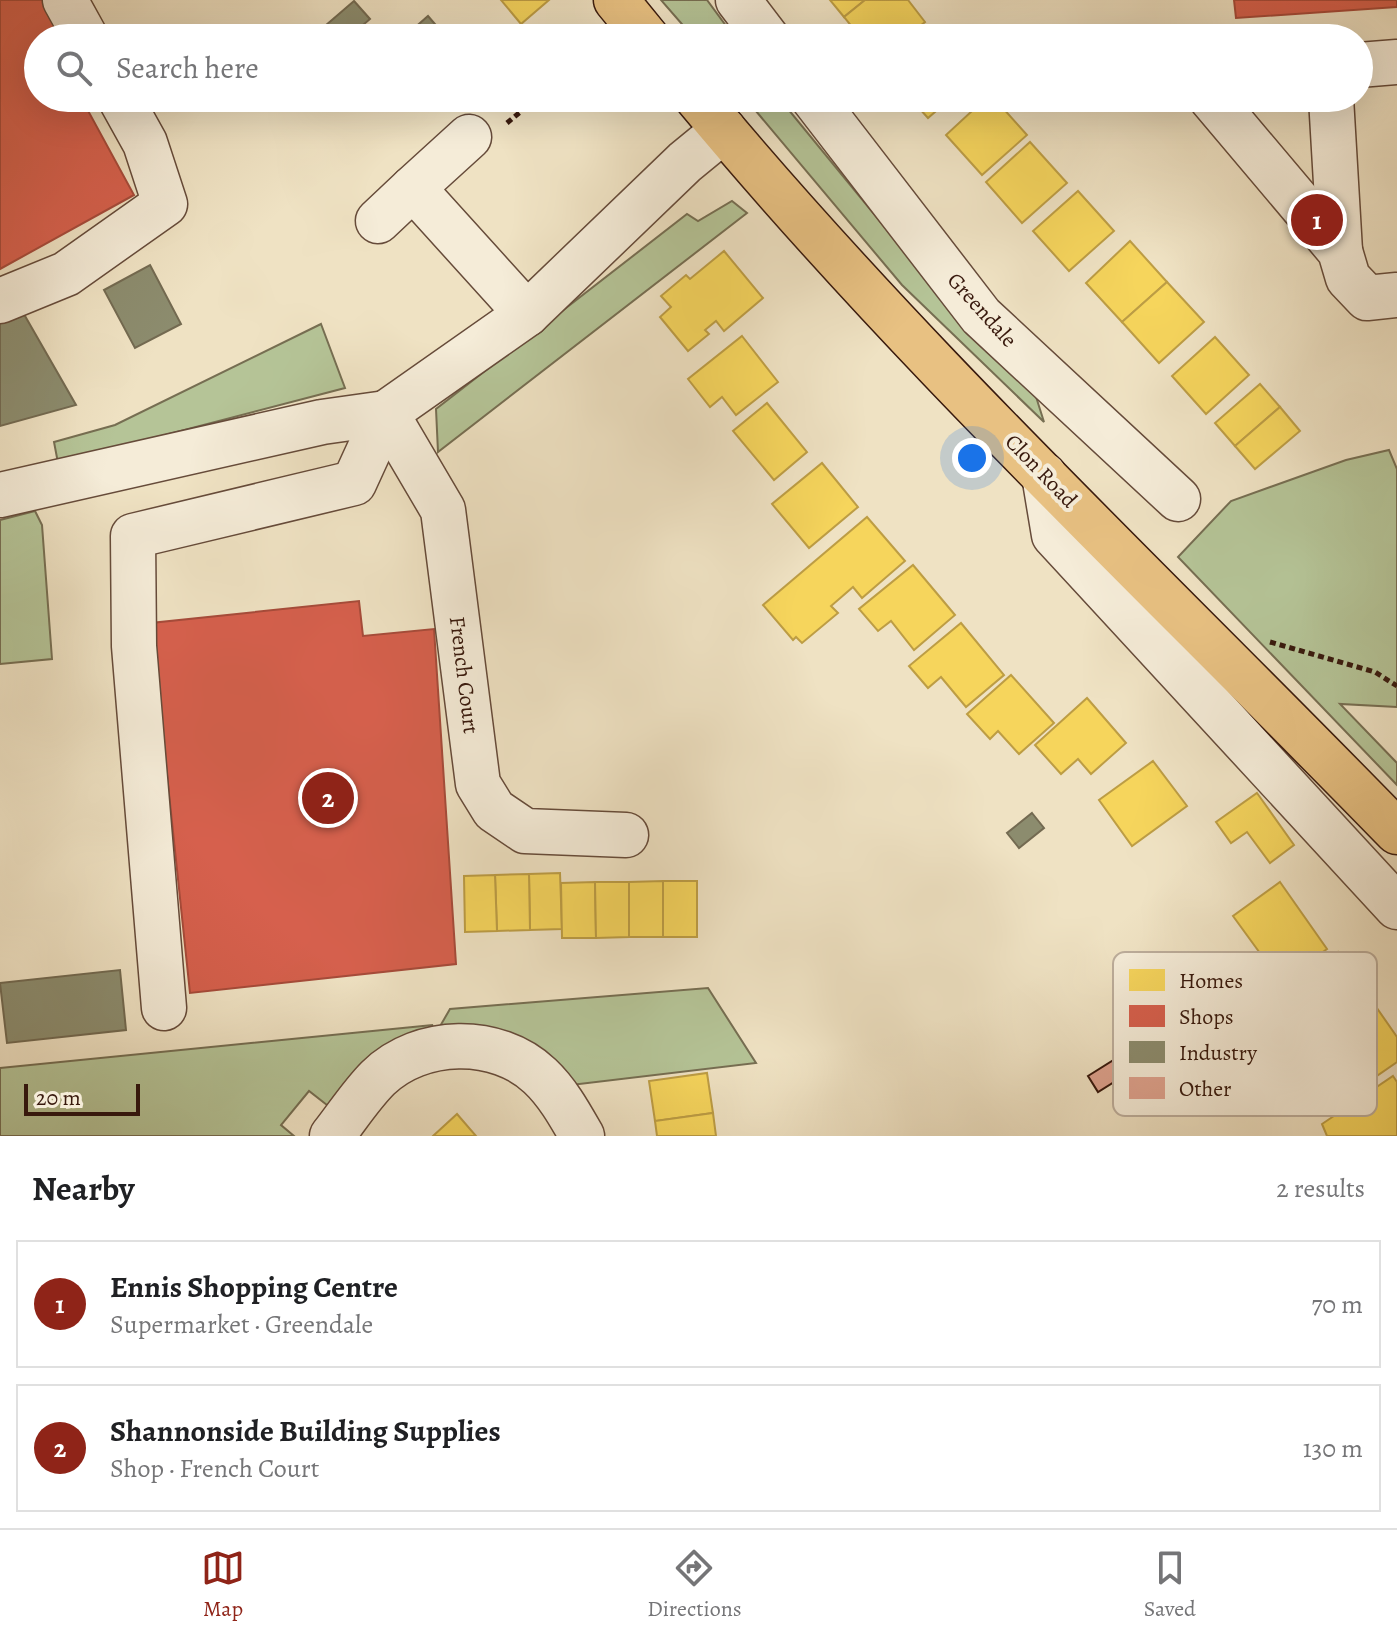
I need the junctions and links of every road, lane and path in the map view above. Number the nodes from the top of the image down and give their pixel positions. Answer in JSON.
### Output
{"nodes":[{"id":1,"x":65,"y":0,"type":"edge"},
{"id":2,"x":616,"y":0,"type":"edge"},
{"id":3,"x":738,"y":0,"type":"edge"},
{"id":4,"x":78,"y":24,"type":"edge"},
{"id":5,"x":636,"y":24,"type":"edge"},
{"id":6,"x":756,"y":24,"type":"edge"},
{"id":7,"x":1397,"y":62,"type":"edge"},
{"id":8,"x":1373,"y":64,"type":"edge"},
{"id":9,"x":128,"y":112,"type":"edge"},
{"id":10,"x":824,"y":112,"type":"edge"},
{"id":11,"x":1223,"y":112,"type":"edge"},
{"id":12,"x":1332,"y":112,"type":"edge"},
{"id":13,"x":711,"y":114,"type":"edge"},
{"id":14,"x":469,"y":137,"type":"dead end"},
{"id":15,"x":413,"y":188,"type":"junction"},
{"id":16,"x":378,"y":221,"type":"dead end"},
{"id":17,"x":1340,"y":251,"type":"junction"},
{"id":18,"x":1397,"y":295,"type":"edge"},
{"id":19,"x":0,"y":301,"type":"edge"},
{"id":20,"x":527,"y":314,"type":"junction"},
{"id":21,"x":386,"y":413,"type":"junction"},
{"id":22,"x":1044,"y":475,"type":"junction"},
{"id":23,"x":0,"y":495,"type":"edge"},
{"id":24,"x":1178,"y":499,"type":"dead end"},
{"id":25,"x":1228,"y":657,"type":"junction"},
{"id":26,"x":1397,"y":686,"type":"edge"},
{"id":27,"x":1397,"y":832,"type":"edge"},
{"id":28,"x":626,"y":835,"type":"dead end"},
{"id":29,"x":1397,"y":907,"type":"edge"},
{"id":30,"x":164,"y":1008,"type":"dead end"},
{"id":31,"x":332,"y":1136,"type":"edge"},
{"id":32,"x":582,"y":1136,"type":"edge"}],
"edges":[{"from":1,"to":4,"type":"street"},
{"from":2,"to":5,"type":"main road"},
{"from":3,"to":6,"type":"street"},
{"from":7,"to":8,"type":"street"},
{"from":9,"to":19,"type":"street"},
{"from":10,"to":24,"type":"street","name":"Greendale"},
{"from":11,"to":17,"type":"street"},
{"from":12,"to":17,"type":"street"},
{"from":13,"to":20,"type":"street"},
{"from":13,"to":22,"type":"main road","name":"Clon Road"},
{"from":14,"to":15,"type":"street"},
{"from":15,"to":16,"type":"street"},
{"from":15,"to":20,"type":"street"},
{"from":17,"to":18,"type":"street"},
{"from":20,"to":21,"type":"street"},
{"from":21,"to":23,"type":"street"},
{"from":21,"to":28,"type":"street","name":"French Court"},
{"from":21,"to":30,"type":"street"},
{"from":22,"to":25,"type":"main road","name":"Clon Road"},
{"from":22,"to":29,"type":"street"},
{"from":25,"to":26,"type":"path"},
{"from":25,"to":27,"type":"main road","name":"Clon Road"},
{"from":31,"to":32,"type":"street"}]}
